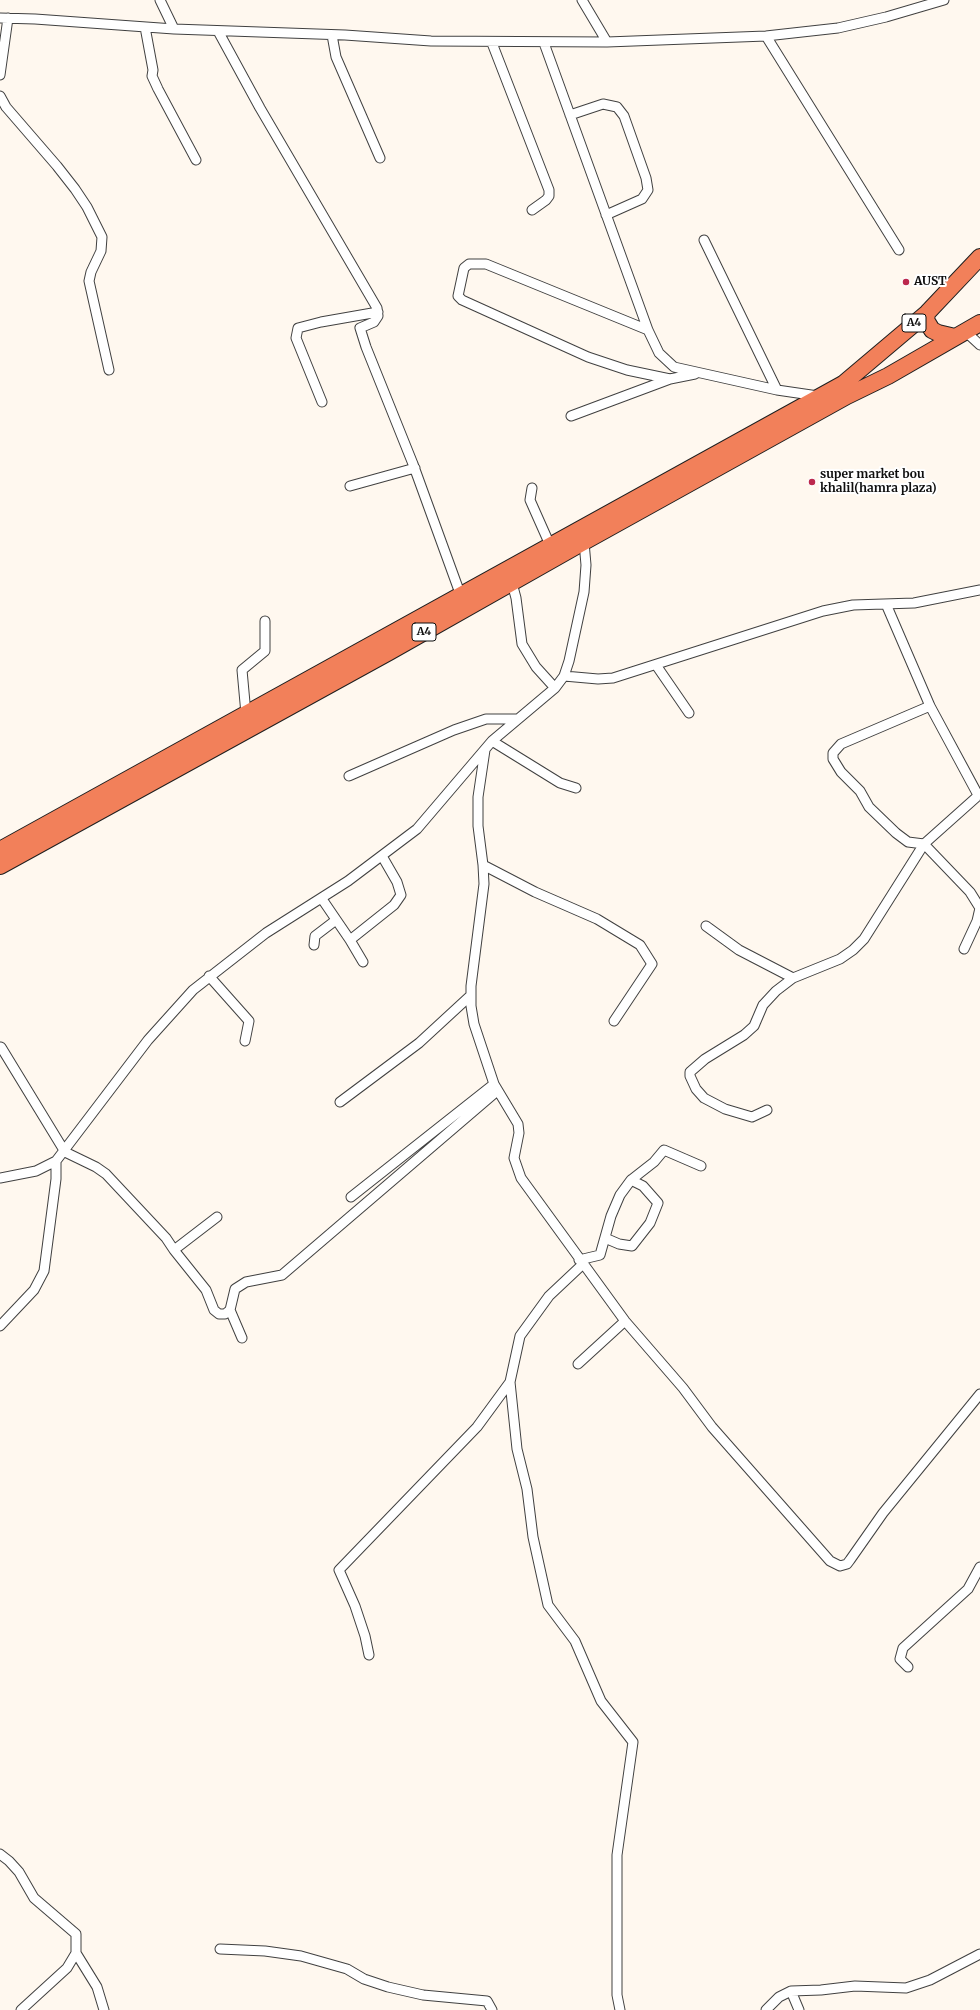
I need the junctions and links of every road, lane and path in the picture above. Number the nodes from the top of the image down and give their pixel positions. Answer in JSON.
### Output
{"nodes":[{"id":1,"x":160,"y":0,"type":"edge"},
{"id":2,"x":582,"y":0,"type":"edge"},
{"id":3,"x":944,"y":0,"type":"edge"},
{"id":4,"x":4,"y":18,"type":"edge"},
{"id":5,"x":145,"y":27,"type":"junction"},
{"id":6,"x":174,"y":29,"type":"junction"},
{"id":7,"x":218,"y":31,"type":"junction"},
{"id":8,"x":332,"y":35,"type":"junction"},
{"id":9,"x":766,"y":36,"type":"junction"},
{"id":10,"x":607,"y":42,"type":"junction"},
{"id":11,"x":492,"y":43,"type":"junction"},
{"id":12,"x":544,"y":43,"type":"junction"},
{"id":13,"x":0,"y":76,"type":"edge"},
{"id":14,"x":0,"y":96,"type":"edge"},
{"id":15,"x":570,"y":115,"type":"junction"},
{"id":16,"x":380,"y":158,"type":"dead end"},
{"id":17,"x":196,"y":160,"type":"dead end"},
{"id":18,"x":532,"y":210,"type":"dead end"},
{"id":19,"x":606,"y":215,"type":"junction"},
{"id":20,"x":704,"y":240,"type":"dead end"},
{"id":21,"x":899,"y":250,"type":"dead end"},
{"id":22,"x":980,"y":257,"type":"edge"},
{"id":23,"x":378,"y":312,"type":"junction"},
{"id":24,"x":926,"y":313,"type":"junction"},
{"id":25,"x":980,"y":323,"type":"edge"},
{"id":26,"x":648,"y":330,"type":"junction"},
{"id":27,"x":961,"y":334,"type":"junction"},
{"id":28,"x":980,"y":345,"type":"edge"},
{"id":29,"x":109,"y":370,"type":"dead end"},
{"id":30,"x":699,"y":373,"type":"junction"},
{"id":31,"x":670,"y":379,"type":"junction"},
{"id":32,"x":777,"y":390,"type":"junction"},
{"id":33,"x":821,"y":396,"type":"junction"},
{"id":34,"x":322,"y":402,"type":"dead end"},
{"id":35,"x":571,"y":416,"type":"dead end"},
{"id":36,"x":415,"y":468,"type":"junction"},
{"id":37,"x":350,"y":486,"type":"dead end"},
{"id":38,"x":532,"y":488,"type":"dead end"},
{"id":39,"x":584,"y":542,"type":"junction"},
{"id":40,"x":550,"y":546,"type":"junction"},
{"id":41,"x":512,"y":583,"type":"junction"},
{"id":42,"x":980,"y":590,"type":"edge"},
{"id":43,"x":460,"y":596,"type":"junction"},
{"id":44,"x":886,"y":604,"type":"junction"},
{"id":45,"x":265,"y":621,"type":"dead end"},
{"id":46,"x":656,"y":665,"type":"junction"},
{"id":47,"x":564,"y":676,"type":"junction"},
{"id":48,"x":555,"y":688,"type":"junction"},
{"id":49,"x":930,"y":706,"type":"junction"},
{"id":50,"x":689,"y":713,"type":"dead end"},
{"id":51,"x":246,"y":714,"type":"junction"},
{"id":52,"x":517,"y":719,"type":"junction"},
{"id":53,"x":492,"y":741,"type":"junction"},
{"id":54,"x":485,"y":750,"type":"junction"},
{"id":55,"x":349,"y":776,"type":"dead end"},
{"id":56,"x":576,"y":788,"type":"dead end"},
{"id":57,"x":979,"y":795,"type":"edge"},
{"id":58,"x":924,"y":844,"type":"junction"},
{"id":59,"x":0,"y":850,"type":"edge"},
{"id":60,"x":382,"y":856,"type":"junction"},
{"id":61,"x":483,"y":865,"type":"junction"},
{"id":62,"x":0,"y":866,"type":"edge"},
{"id":63,"x":322,"y":899,"type":"junction"},
{"id":64,"x":336,"y":920,"type":"junction"},
{"id":65,"x":706,"y":926,"type":"dead end"},
{"id":66,"x":350,"y":940,"type":"junction"},
{"id":67,"x":314,"y":945,"type":"dead end"},
{"id":68,"x":964,"y":950,"type":"dead end"},
{"id":69,"x":362,"y":962,"type":"dead end"},
{"id":70,"x":210,"y":976,"type":"junction"},
{"id":71,"x":793,"y":978,"type":"junction"},
{"id":72,"x":470,"y":996,"type":"junction"},
{"id":73,"x":614,"y":1021,"type":"dead end"},
{"id":74,"x":245,"y":1041,"type":"dead end"},
{"id":75,"x":1,"y":1047,"type":"dead end"},
{"id":76,"x":495,"y":1088,"type":"junction"},
{"id":77,"x":340,"y":1102,"type":"dead end"},
{"id":78,"x":767,"y":1110,"type":"dead end"},
{"id":79,"x":65,"y":1152,"type":"junction"},
{"id":80,"x":56,"y":1161,"type":"junction"},
{"id":81,"x":701,"y":1166,"type":"dead end"},
{"id":82,"x":0,"y":1178,"type":"edge"},
{"id":83,"x":631,"y":1180,"type":"junction"},
{"id":84,"x":351,"y":1197,"type":"dead end"},
{"id":85,"x":216,"y":1217,"type":"dead end"},
{"id":86,"x":605,"y":1238,"type":"junction"},
{"id":87,"x":174,"y":1250,"type":"junction"},
{"id":88,"x":581,"y":1262,"type":"junction"},
{"id":89,"x":230,"y":1310,"type":"junction"},
{"id":90,"x":625,"y":1321,"type":"junction"},
{"id":91,"x":0,"y":1326,"type":"edge"},
{"id":92,"x":242,"y":1338,"type":"dead end"},
{"id":93,"x":578,"y":1364,"type":"dead end"},
{"id":94,"x":510,"y":1382,"type":"junction"},
{"id":95,"x":980,"y":1394,"type":"edge"},
{"id":96,"x":980,"y":1567,"type":"edge"},
{"id":97,"x":369,"y":1655,"type":"dead end"},
{"id":98,"x":908,"y":1667,"type":"dead end"},
{"id":99,"x":0,"y":1854,"type":"edge"},
{"id":100,"x":220,"y":1949,"type":"dead end"},
{"id":101,"x":76,"y":1953,"type":"junction"},
{"id":102,"x":980,"y":1954,"type":"edge"},
{"id":103,"x":791,"y":1991,"type":"junction"},
{"id":104,"x":22,"y":2010,"type":"edge"},
{"id":105,"x":104,"y":2010,"type":"edge"},
{"id":106,"x":492,"y":2010,"type":"edge"},
{"id":107,"x":620,"y":2010,"type":"edge"},
{"id":108,"x":766,"y":2010,"type":"edge"},
{"id":109,"x":799,"y":2010,"type":"edge"}],
"edges":[{"from":1,"to":6,"type":"street"},
{"from":2,"to":10,"type":"street"},
{"from":3,"to":9,"type":"street"},
{"from":4,"to":5,"type":"street"},
{"from":4,"to":13,"type":"street"},
{"from":5,"to":6,"type":"street"},
{"from":5,"to":17,"type":"street"},
{"from":6,"to":7,"type":"street"},
{"from":7,"to":8,"type":"street"},
{"from":7,"to":23,"type":"street"},
{"from":8,"to":11,"type":"street"},
{"from":8,"to":16,"type":"street"},
{"from":9,"to":10,"type":"street"},
{"from":9,"to":21,"type":"street"},
{"from":10,"to":12,"type":"street"},
{"from":11,"to":12,"type":"street"},
{"from":11,"to":18,"type":"street"},
{"from":12,"to":15,"type":"street"},
{"from":14,"to":29,"type":"street"},
{"from":15,"to":19,"type":"street"},
{"from":15,"to":19,"type":"street"},
{"from":19,"to":26,"type":"street"},
{"from":20,"to":32,"type":"street"},
{"from":22,"to":24,"type":"highway","number":"A4"},
{"from":23,"to":34,"type":"street"},
{"from":23,"to":36,"type":"street"},
{"from":24,"to":27,"type":"highway"},
{"from":24,"to":33,"type":"highway","number":"A4"},
{"from":25,"to":27,"type":"highway","number":"A4"},
{"from":26,"to":30,"type":"street"},
{"from":26,"to":31,"type":"street"},
{"from":27,"to":28,"type":"street"},
{"from":27,"to":39,"type":"highway","number":"A4"},
{"from":30,"to":31,"type":"street"},
{"from":30,"to":32,"type":"street"},
{"from":31,"to":35,"type":"street"},
{"from":32,"to":33,"type":"street"},
{"from":33,"to":40,"type":"highway","number":"A4"},
{"from":36,"to":37,"type":"street"},
{"from":36,"to":43,"type":"street"},
{"from":38,"to":40,"type":"street"},
{"from":39,"to":41,"type":"highway","number":"A4"},
{"from":39,"to":47,"type":"street"},
{"from":40,"to":43,"type":"highway","number":"A4"},
{"from":41,"to":48,"type":"street"},
{"from":41,"to":62,"type":"highway","number":"A4"},
{"from":42,"to":44,"type":"street"},
{"from":43,"to":51,"type":"highway","number":"A4"},
{"from":44,"to":46,"type":"street"},
{"from":44,"to":49,"type":"street"},
{"from":45,"to":51,"type":"street"},
{"from":46,"to":47,"type":"street"},
{"from":46,"to":50,"type":"street"},
{"from":47,"to":48,"type":"street"},
{"from":48,"to":52,"type":"street"},
{"from":49,"to":57,"type":"street"},
{"from":49,"to":58,"type":"street"},
{"from":51,"to":59,"type":"highway","number":"A4"},
{"from":52,"to":53,"type":"street"},
{"from":52,"to":55,"type":"street"},
{"from":53,"to":54,"type":"street"},
{"from":53,"to":56,"type":"street"},
{"from":54,"to":60,"type":"street"},
{"from":54,"to":61,"type":"street"},
{"from":57,"to":58,"type":"street"},
{"from":58,"to":68,"type":"street"},
{"from":58,"to":71,"type":"street"},
{"from":60,"to":63,"type":"street"},
{"from":60,"to":66,"type":"street"},
{"from":61,"to":72,"type":"street"},
{"from":61,"to":73,"type":"street"},
{"from":63,"to":64,"type":"street"},
{"from":63,"to":70,"type":"street"},
{"from":64,"to":66,"type":"street"},
{"from":64,"to":67,"type":"street"},
{"from":65,"to":71,"type":"street"},
{"from":66,"to":69,"type":"street"},
{"from":70,"to":74,"type":"street"},
{"from":70,"to":79,"type":"street"},
{"from":71,"to":78,"type":"street"},
{"from":72,"to":76,"type":"street"},
{"from":72,"to":77,"type":"street"},
{"from":75,"to":79,"type":"street"},
{"from":76,"to":84,"type":"street"},
{"from":76,"to":88,"type":"street"},
{"from":76,"to":89,"type":"street"},
{"from":79,"to":80,"type":"street"},
{"from":79,"to":87,"type":"street"},
{"from":80,"to":82,"type":"street"},
{"from":80,"to":91,"type":"street"},
{"from":81,"to":83,"type":"street"},
{"from":83,"to":86,"type":"street"},
{"from":83,"to":86,"type":"street"},
{"from":85,"to":87,"type":"street"},
{"from":86,"to":88,"type":"street"},
{"from":87,"to":89,"type":"street"},
{"from":88,"to":90,"type":"street"},
{"from":88,"to":94,"type":"street"},
{"from":89,"to":92,"type":"street"},
{"from":90,"to":93,"type":"street"},
{"from":90,"to":95,"type":"street"},
{"from":94,"to":97,"type":"street"},
{"from":94,"to":107,"type":"street"},
{"from":96,"to":98,"type":"street"},
{"from":99,"to":101,"type":"street"},
{"from":100,"to":106,"type":"street"},
{"from":101,"to":104,"type":"street"},
{"from":101,"to":105,"type":"street"},
{"from":102,"to":103,"type":"street"},
{"from":103,"to":108,"type":"street"},
{"from":103,"to":109,"type":"street"}]}
